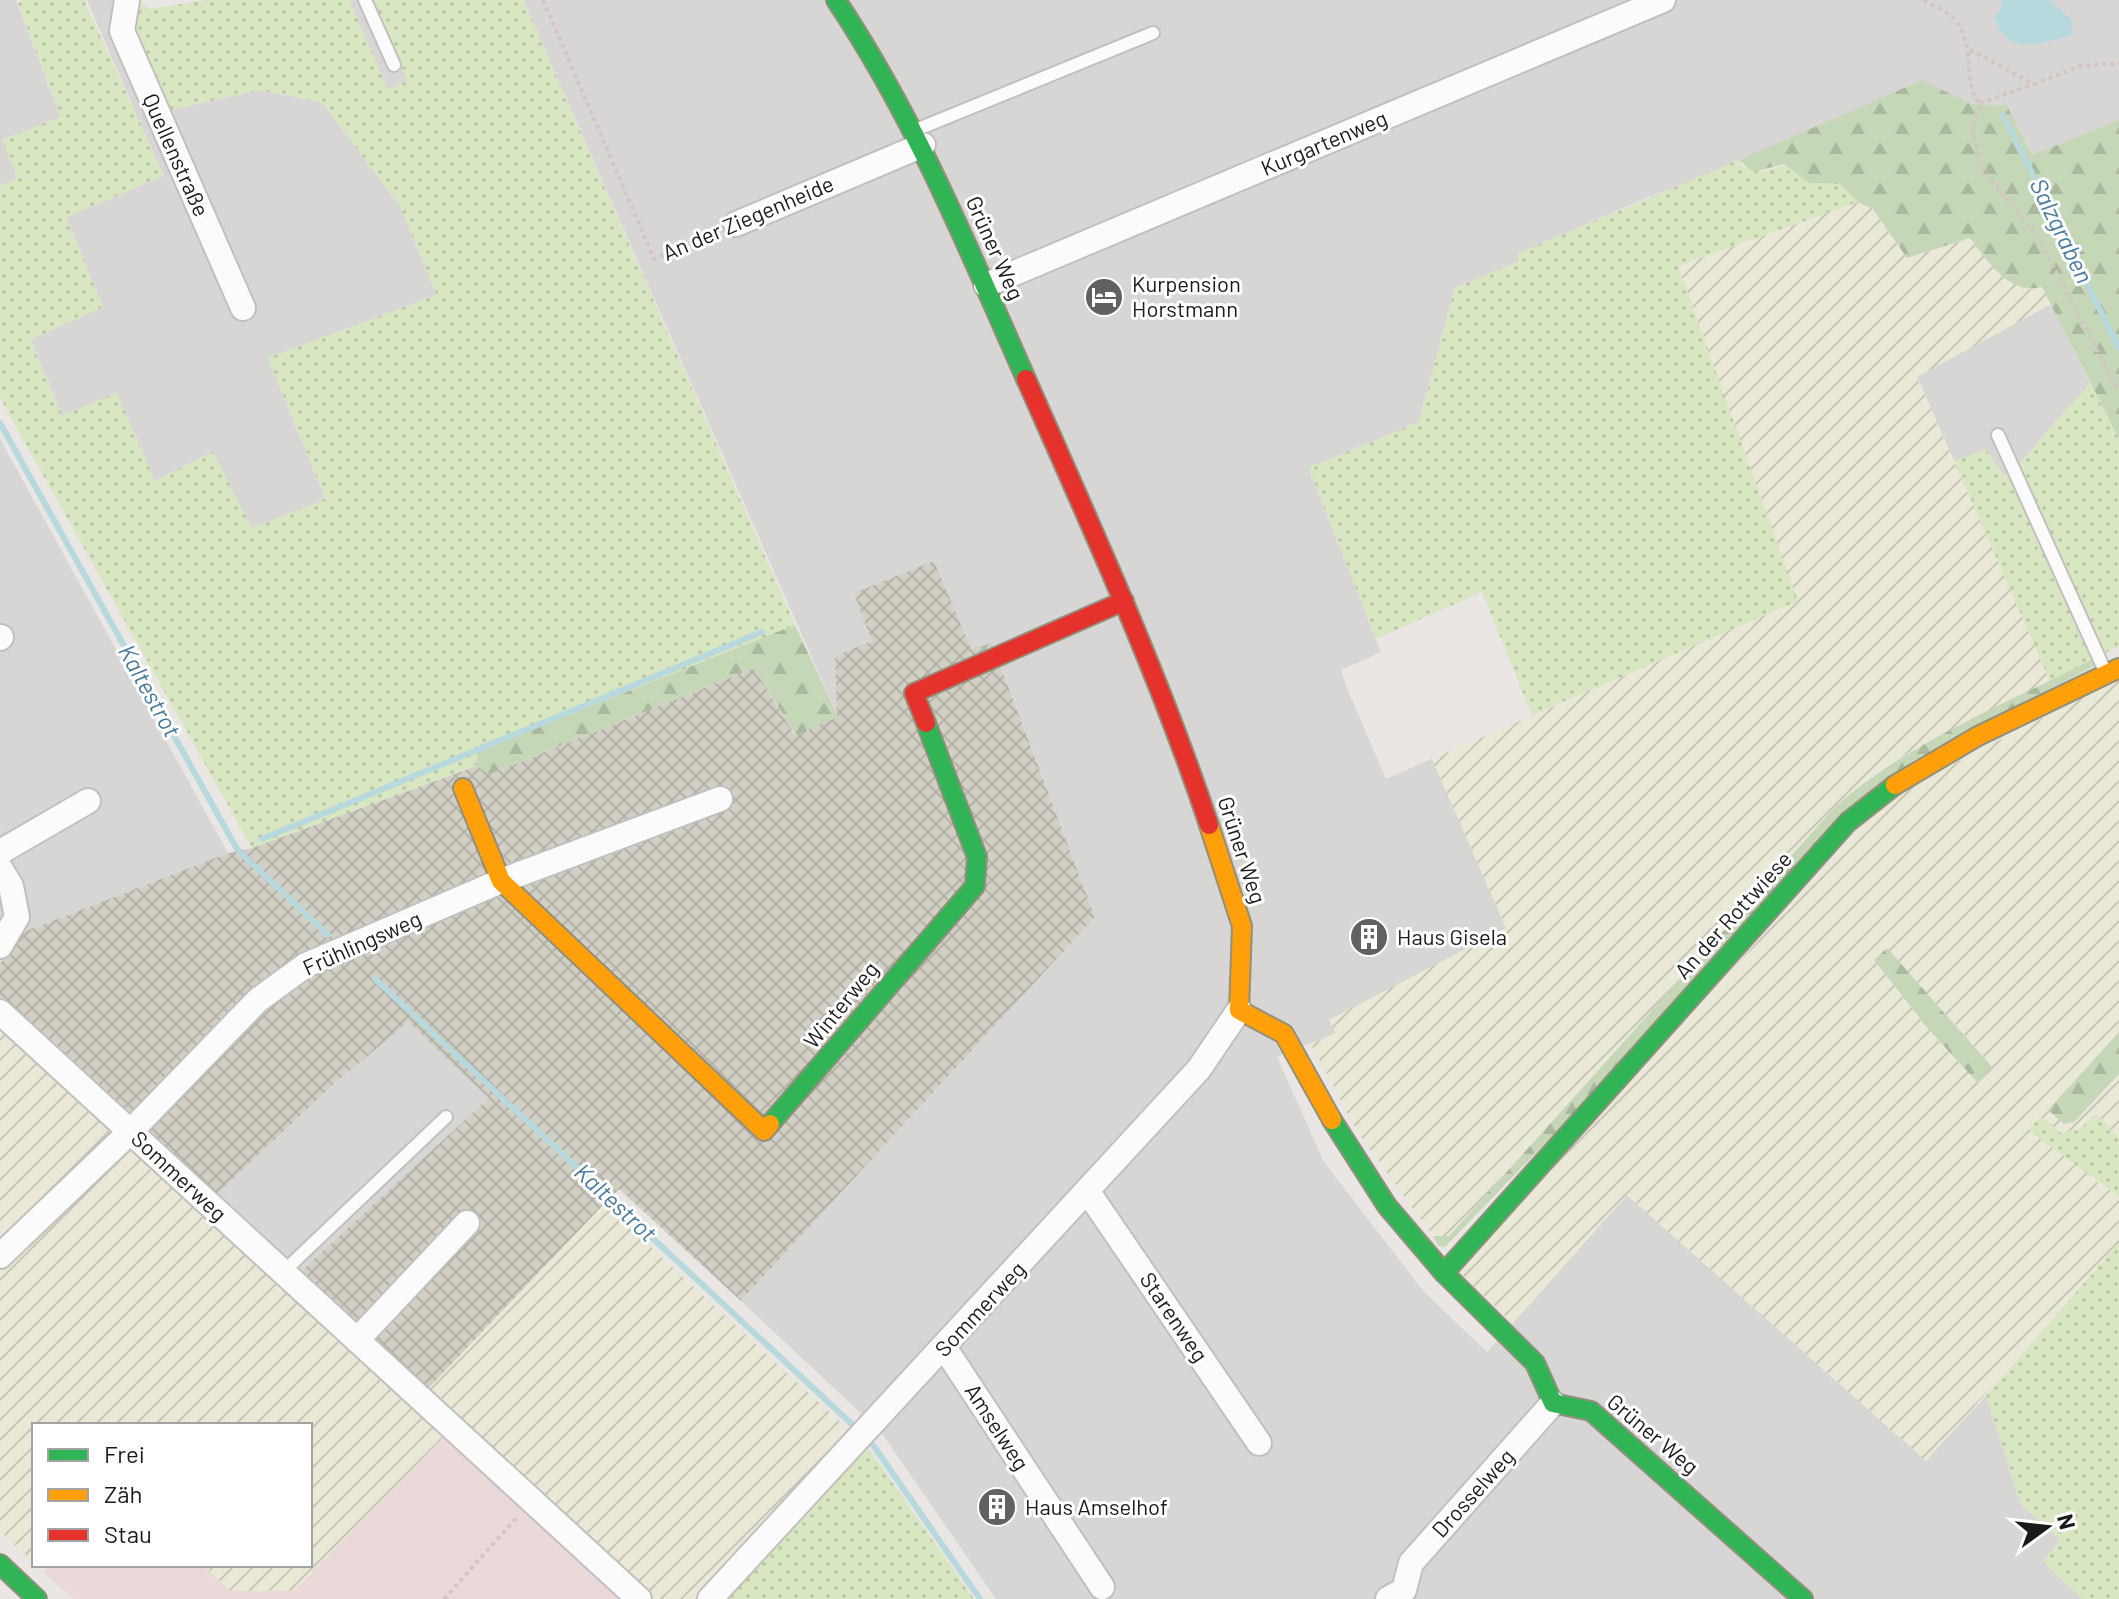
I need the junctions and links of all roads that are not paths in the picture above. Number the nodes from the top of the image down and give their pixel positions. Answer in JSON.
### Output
{"nodes":[{"id":1,"x":127,"y":0,"type":"edge"},
{"id":2,"x":365,"y":0,"type":"edge"},
{"id":3,"x":836,"y":0,"type":"edge"},
{"id":4,"x":1663,"y":0,"type":"edge"},
{"id":5,"x":1153,"y":33,"type":"dead end"},
{"id":6,"x":394,"y":65,"type":"dead end"},
{"id":7,"x":919,"y":137,"type":"junction"},
{"id":8,"x":736,"y":224,"type":"road end"},
{"id":9,"x":986,"y":285,"type":"junction"},
{"id":10,"x":243,"y":308,"type":"dead end"},
{"id":11,"x":1998,"y":435,"type":"dead end"},
{"id":12,"x":1124,"y":601,"type":"junction"},
{"id":13,"x":2113,"y":671,"type":"edge"},
{"id":14,"x":463,"y":788,"type":"dead end"},
{"id":15,"x":720,"y":799,"type":"dead end"},
{"id":16,"x":88,"y":801,"type":"dead end"},
{"id":17,"x":0,"y":852,"type":"edge"},
{"id":18,"x":0,"y":868,"type":"edge"},
{"id":19,"x":501,"y":881,"type":"junction"},
{"id":20,"x":0,"y":946,"type":"edge"},
{"id":21,"x":1239,"y":1010,"type":"junction"},
{"id":22,"x":0,"y":1012,"type":"edge"},
{"id":23,"x":446,"y":1117,"type":"dead end"},
{"id":24,"x":131,"y":1131,"type":"junction"},
{"id":25,"x":1088,"y":1192,"type":"junction"},
{"id":26,"x":467,"y":1223,"type":"dead end"},
{"id":27,"x":0,"y":1256,"type":"edge"},
{"id":28,"x":283,"y":1272,"type":"junction"},
{"id":29,"x":1444,"y":1273,"type":"junction"},
{"id":30,"x":357,"y":1340,"type":"junction"},
{"id":31,"x":944,"y":1347,"type":"junction"},
{"id":32,"x":1553,"y":1403,"type":"junction"},
{"id":33,"x":1259,"y":1443,"type":"dead end"},
{"id":34,"x":0,"y":1564,"type":"edge"},
{"id":35,"x":1102,"y":1587,"type":"dead end"},
{"id":36,"x":1401,"y":1596,"type":"edge"},
{"id":37,"x":37,"y":1599,"type":"edge"},
{"id":38,"x":639,"y":1599,"type":"edge"},
{"id":39,"x":710,"y":1599,"type":"edge"},
{"id":40,"x":1803,"y":1599,"type":"edge"}],
"edges":[{"from":1,"to":10,"type":"street","name":"Quellenstraße"},
{"from":2,"to":6,"type":"lane"},
{"from":3,"to":7,"type":"street","name":"Grüner Weg"},
{"from":4,"to":9,"type":"street","name":"Kurgartenweg"},
{"from":5,"to":7,"type":"lane"},
{"from":7,"to":8,"type":"street","name":"An der Ziegenheide"},
{"from":7,"to":9,"type":"street","name":"Grüner Weg"},
{"from":9,"to":12,"type":"street","name":"Grüner Weg"},
{"from":11,"to":13,"type":"lane"},
{"from":12,"to":19,"type":"street","name":"Winterweg"},
{"from":12,"to":21,"type":"street","name":"Grüner Weg"},
{"from":13,"to":29,"type":"street","name":"An der Rottwiese"},
{"from":14,"to":19,"type":"street","name":"Winterweg"},
{"from":15,"to":19,"type":"street","name":"Frühlingsweg"},
{"from":16,"to":17,"type":"street"},
{"from":18,"to":20,"type":"street"},
{"from":19,"to":24,"type":"street","name":"Frühlingsweg"},
{"from":21,"to":25,"type":"street","name":"Sommerweg"},
{"from":21,"to":29,"type":"street"},
{"from":22,"to":24,"type":"street","name":"Sommerweg"},
{"from":23,"to":28,"type":"lane"},
{"from":24,"to":27,"type":"street","name":"Frühlingsweg"},
{"from":24,"to":28,"type":"street","name":"Sommerweg"},
{"from":25,"to":31,"type":"street","name":"Sommerweg"},
{"from":25,"to":33,"type":"street","name":"Starenweg"},
{"from":26,"to":30,"type":"street"},
{"from":28,"to":30,"type":"street","name":"Sommerweg"},
{"from":29,"to":32,"type":"street"},
{"from":30,"to":38,"type":"street","name":"Sommerweg"},
{"from":31,"to":35,"type":"street","name":"Amselweg"},
{"from":31,"to":39,"type":"street","name":"Sommerweg"},
{"from":32,"to":36,"type":"street","name":"Drosselweg"},
{"from":32,"to":40,"type":"street","name":"Grüner Weg"},
{"from":34,"to":37,"type":"street"}]}
